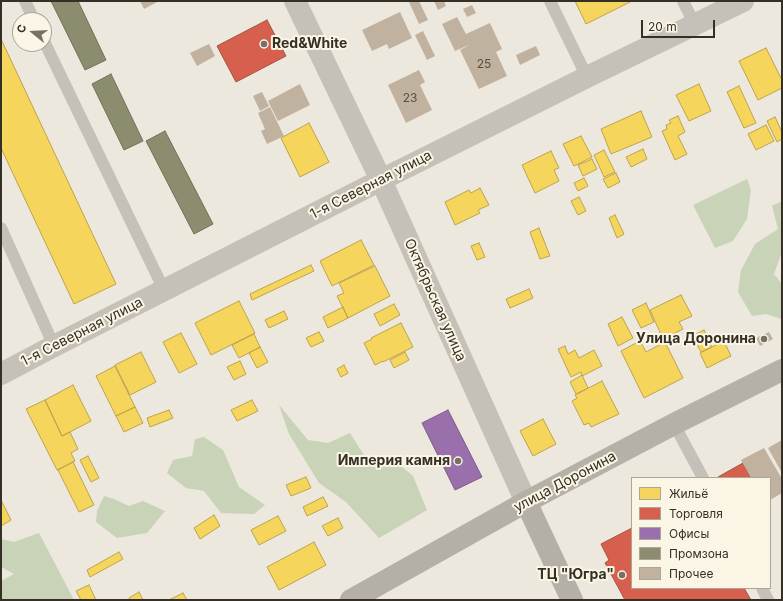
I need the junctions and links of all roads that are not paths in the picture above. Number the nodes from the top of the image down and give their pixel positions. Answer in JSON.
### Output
{"nodes":[{"id":1,"x":25,"y":1,"type":"edge"},
{"id":2,"x":295,"y":1,"type":"edge"},
{"id":3,"x":550,"y":1,"type":"edge"},
{"id":4,"x":683,"y":1,"type":"edge"},
{"id":5,"x":743,"y":1,"type":"edge"},
{"id":6,"x":30,"y":12,"type":"edge"},
{"id":7,"x":695,"y":24,"type":"junction"},
{"id":8,"x":50,"y":52,"type":"edge"},
{"id":9,"x":587,"y":77,"type":"junction"},
{"id":10,"x":381,"y":180,"type":"junction"},
{"id":11,"x":1,"y":228,"type":"edge"},
{"id":12,"x":164,"y":290,"type":"junction"},
{"id":13,"x":54,"y":346,"type":"junction"},
{"id":14,"x":782,"y":370,"type":"edge"},
{"id":15,"x":1,"y":374,"type":"edge"},
{"id":16,"x":674,"y":424,"type":"junction"},
{"id":17,"x":702,"y":477,"type":"edge"},
{"id":18,"x":526,"y":502,"type":"junction"},
{"id":19,"x":762,"y":589,"type":"edge"},
{"id":20,"x":350,"y":600,"type":"edge"},
{"id":21,"x":572,"y":600,"type":"edge"},
{"id":22,"x":768,"y":600,"type":"edge"}],
"edges":[{"from":1,"to":6,"type":"lane"},
{"from":2,"to":10,"type":"street","name":"Октябрьская улица"},
{"from":3,"to":9,"type":"lane"},
{"from":4,"to":7,"type":"lane"},
{"from":5,"to":7,"type":"street","name":"1-я Северная улица"},
{"from":7,"to":9,"type":"street","name":"1-я Северная улица"},
{"from":8,"to":12,"type":"lane"},
{"from":9,"to":10,"type":"street","name":"1-я Северная улица"},
{"from":10,"to":12,"type":"street","name":"1-я Северная улица"},
{"from":10,"to":18,"type":"street","name":"Октябрьская улица"},
{"from":11,"to":13,"type":"lane"},
{"from":12,"to":13,"type":"street","name":"1-я Северная улица"},
{"from":13,"to":15,"type":"street","name":"1-я Северная улица"},
{"from":14,"to":16,"type":"main road","name":"улица Доронина"},
{"from":16,"to":17,"type":"lane"},
{"from":16,"to":18,"type":"main road","name":"улица Доронина"},
{"from":18,"to":20,"type":"main road","name":"улица Доронина"},
{"from":18,"to":21,"type":"main road","name":"Октябрьская улица"},
{"from":19,"to":22,"type":"lane"}]}
